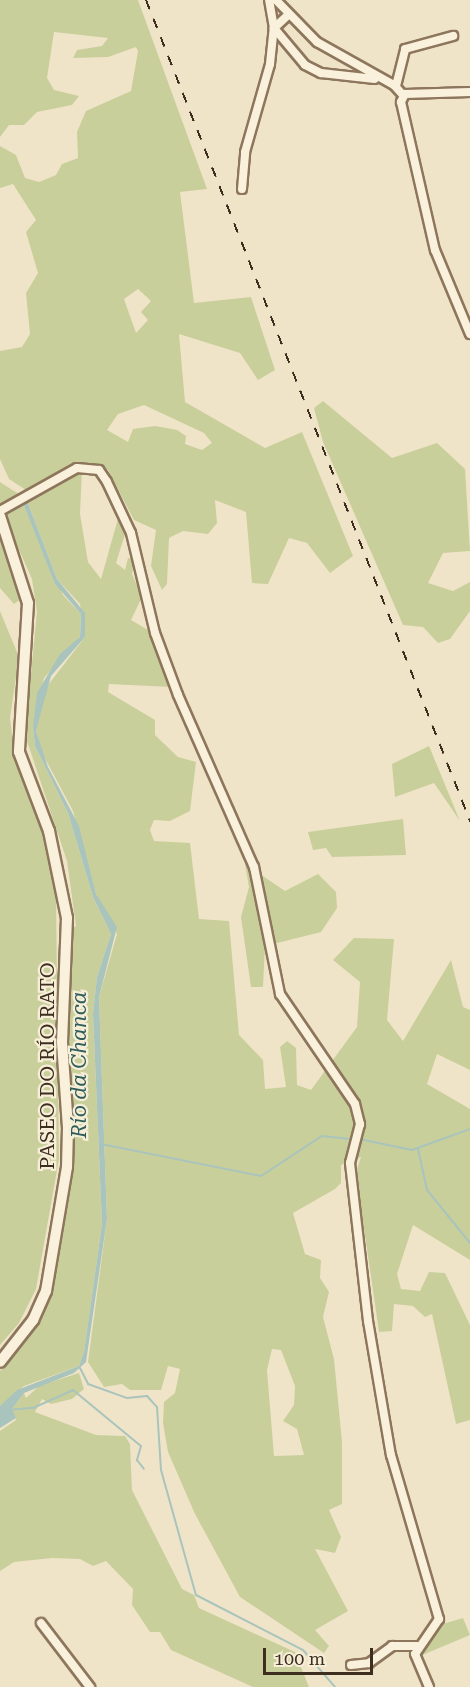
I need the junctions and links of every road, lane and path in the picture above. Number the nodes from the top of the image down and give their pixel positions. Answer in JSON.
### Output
{"nodes":[{"id":1,"x":269,"y":0,"type":"edge"},
{"id":2,"x":276,"y":0,"type":"edge"},
{"id":3,"x":287,"y":16,"type":"junction"},
{"id":4,"x":274,"y":28,"type":"junction"},
{"id":5,"x":453,"y":36,"type":"dead end"},
{"id":6,"x":375,"y":79,"type":"junction"},
{"id":7,"x":396,"y":86,"type":"junction"},
{"id":8,"x":470,"y":92,"type":"edge"},
{"id":9,"x":403,"y":95,"type":"junction"},
{"id":10,"x":242,"y":189,"type":"dead end"},
{"id":11,"x":470,"y":334,"type":"edge"},
{"id":12,"x":2,"y":512,"type":"edge"},
{"id":13,"x":0,"y":1362,"type":"edge"},
{"id":14,"x":41,"y":1623,"type":"dead end"},
{"id":15,"x":417,"y":1646,"type":"junction"},
{"id":16,"x":351,"y":1665,"type":"dead end"},
{"id":17,"x":90,"y":1687,"type":"edge"},
{"id":18,"x":429,"y":1687,"type":"edge"}],
"edges":[{"from":1,"to":4,"type":"street"},
{"from":2,"to":3,"type":"street"},
{"from":3,"to":4,"type":"street"},
{"from":3,"to":6,"type":"street"},
{"from":4,"to":6,"type":"street"},
{"from":4,"to":10,"type":"street"},
{"from":5,"to":7,"type":"street"},
{"from":6,"to":7,"type":"street"},
{"from":7,"to":9,"type":"street"},
{"from":8,"to":9,"type":"street"},
{"from":9,"to":11,"type":"street"},
{"from":12,"to":13,"type":"street","name":"PASEO DO RÍO RATO"},
{"from":12,"to":15,"type":"street"},
{"from":14,"to":17,"type":"street"},
{"from":15,"to":16,"type":"street"},
{"from":15,"to":18,"type":"street"}]}
